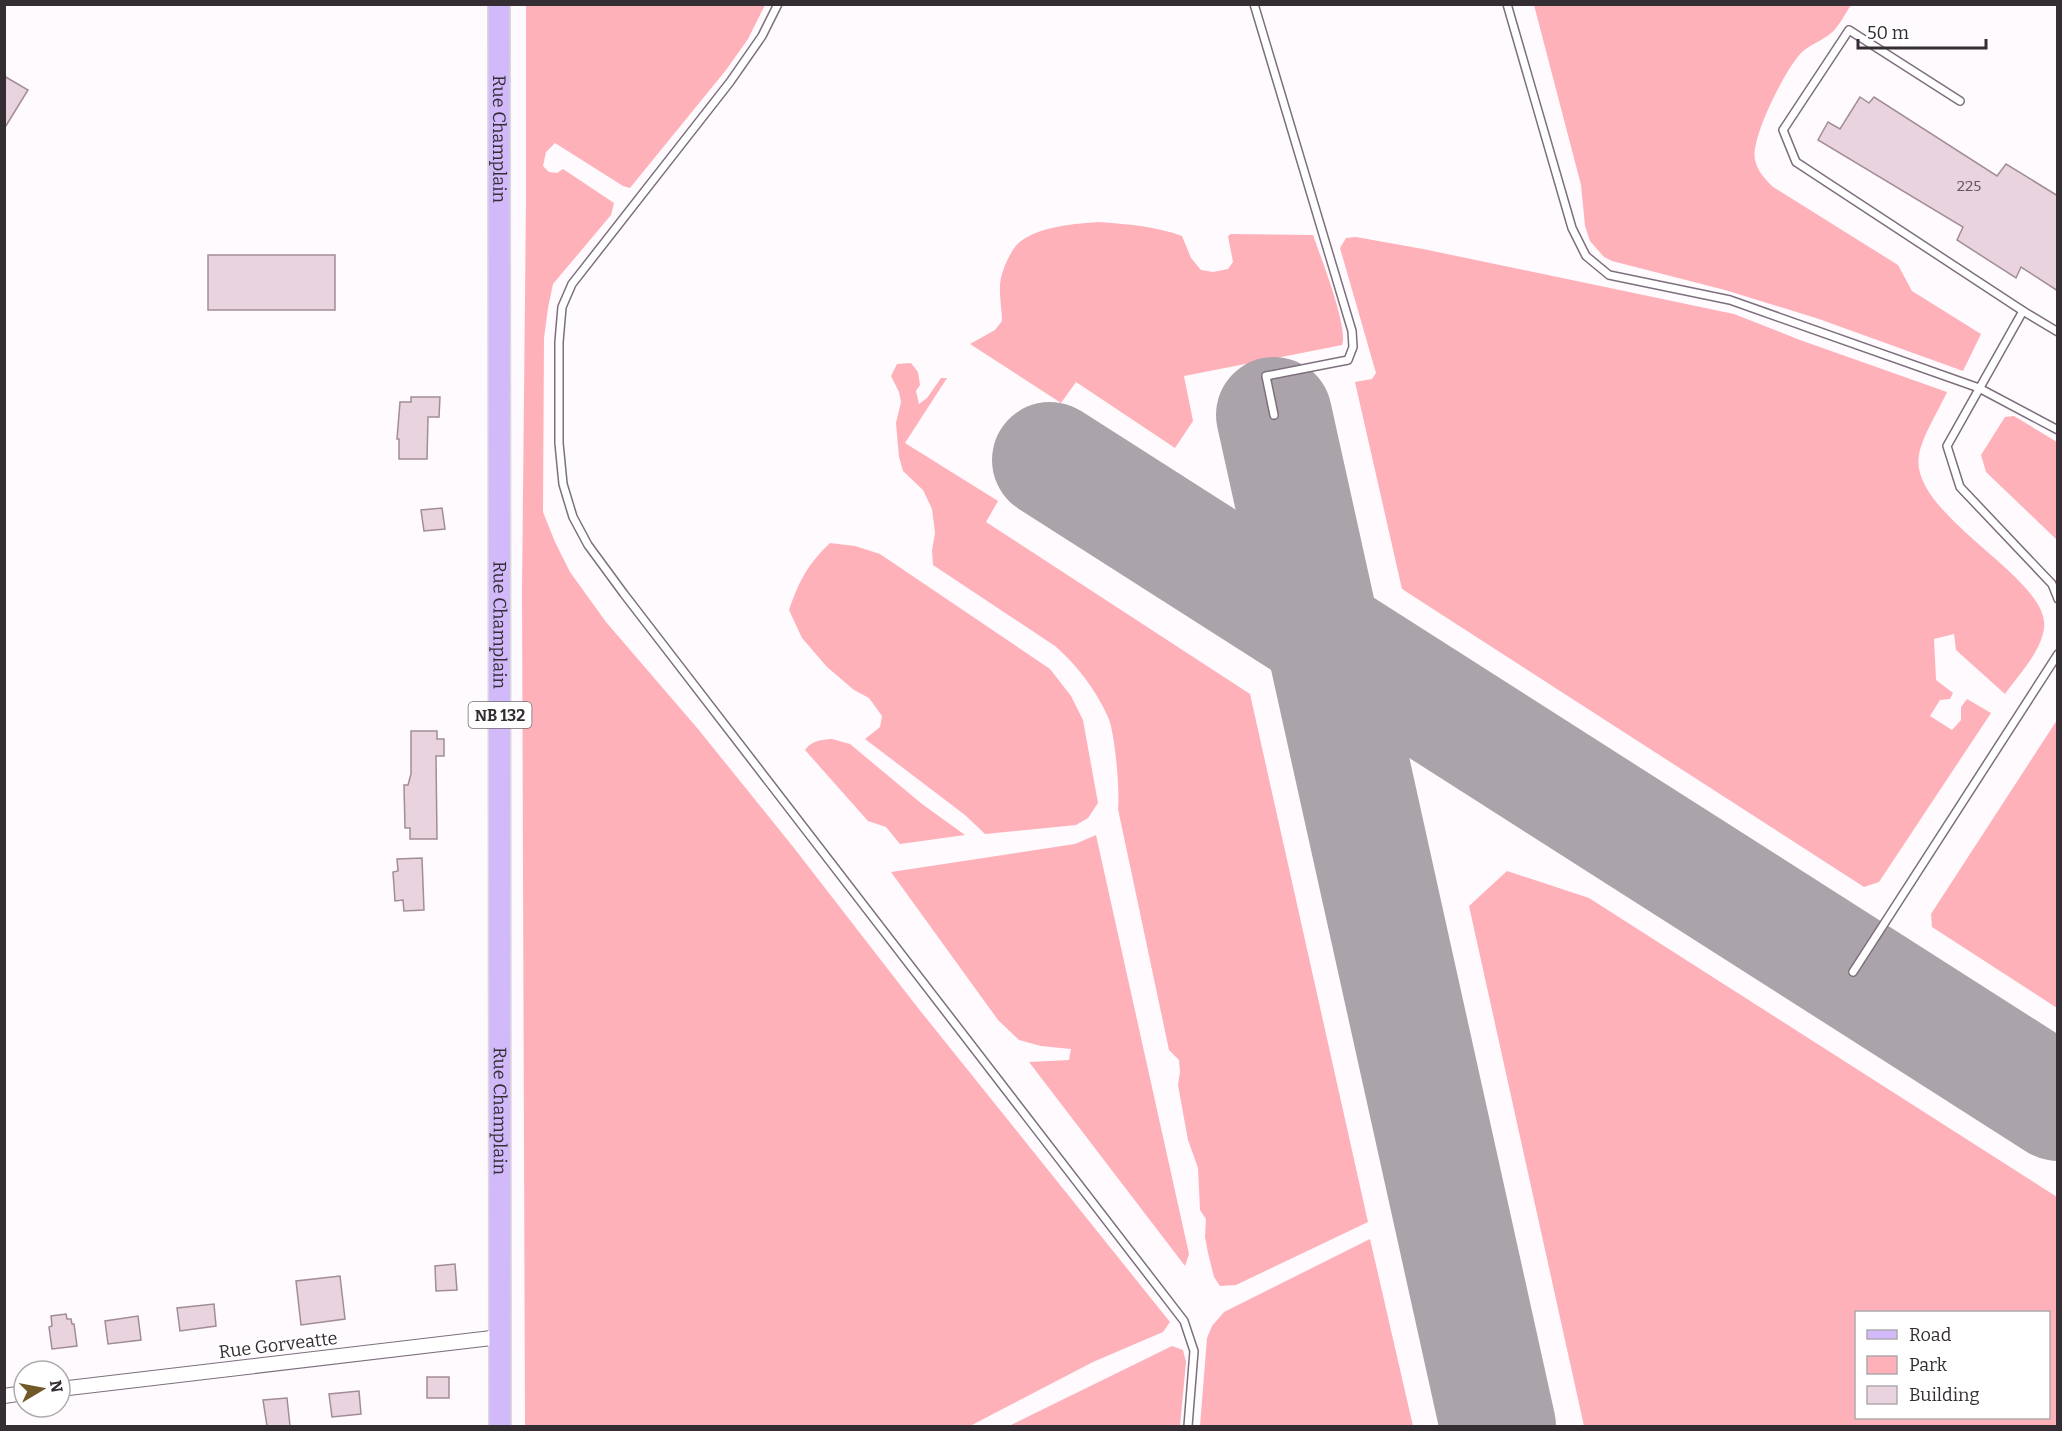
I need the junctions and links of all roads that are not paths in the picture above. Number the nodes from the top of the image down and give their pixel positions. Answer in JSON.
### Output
{"nodes":[{"id":1,"x":499,"y":4,"type":"edge"},
{"id":2,"x":778,"y":4,"type":"edge"},
{"id":3,"x":1254,"y":4,"type":"edge"},
{"id":4,"x":1507,"y":4,"type":"edge"},
{"id":5,"x":1960,"y":100,"type":"dead end"},
{"id":6,"x":2023,"y":311,"type":"junction"},
{"id":7,"x":2058,"y":333,"type":"edge"},
{"id":8,"x":1979,"y":388,"type":"junction"},
{"id":9,"x":1274,"y":415,"type":"dead end"},
{"id":10,"x":2058,"y":430,"type":"edge"},
{"id":11,"x":2058,"y":599,"type":"edge"},
{"id":12,"x":2058,"y":654,"type":"edge"},
{"id":13,"x":1853,"y":972,"type":"dead end"},
{"id":14,"x":500,"y":1337,"type":"junction"},
{"id":15,"x":72,"y":1388,"type":"edge"},
{"id":16,"x":500,"y":1426,"type":"edge"},
{"id":17,"x":1188,"y":1426,"type":"edge"}],
"edges":[{"from":1,"to":14,"type":"main road","name":"Rue Champlain","number":"NB 132"},
{"from":2,"to":17,"type":"lane"},
{"from":3,"to":9,"type":"lane"},
{"from":4,"to":8,"type":"lane"},
{"from":5,"to":6,"type":"lane"},
{"from":6,"to":7,"type":"lane"},
{"from":6,"to":8,"type":"lane"},
{"from":8,"to":10,"type":"lane"},
{"from":8,"to":11,"type":"lane"},
{"from":12,"to":13,"type":"lane"},
{"from":14,"to":15,"type":"street","name":"Rue Gorveatte"},
{"from":14,"to":16,"type":"main road","name":"Rue Champlain","number":"NB 132"}]}
